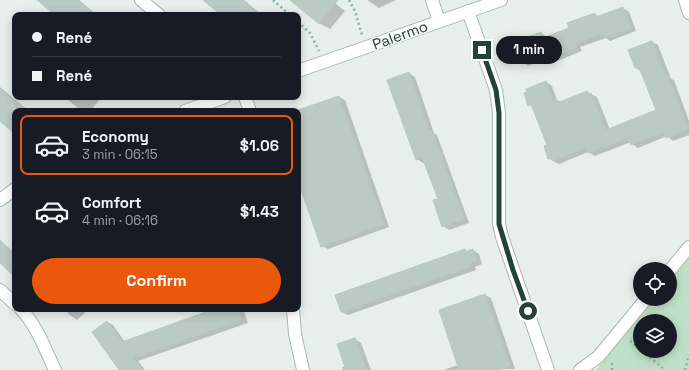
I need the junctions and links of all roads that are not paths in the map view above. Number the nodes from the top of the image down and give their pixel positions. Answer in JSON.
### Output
{"nodes":[{"id":1,"x":141,"y":0,"type":"edge"},
{"id":2,"x":432,"y":0,"type":"edge"},
{"id":3,"x":501,"y":0,"type":"edge"},
{"id":4,"x":684,"y":0,"type":"edge"},
{"id":5,"x":468,"y":11,"type":"junction"},
{"id":6,"x":155,"y":12,"type":"edge"},
{"id":7,"x":689,"y":13,"type":"edge"},
{"id":8,"x":439,"y":21,"type":"junction"},
{"id":9,"x":301,"y":70,"type":"edge"},
{"id":10,"x":217,"y":100,"type":"edge"},
{"id":11,"x":194,"y":108,"type":"edge"},
{"id":12,"x":12,"y":191,"type":"edge"},
{"id":13,"x":0,"y":200,"type":"edge"},
{"id":14,"x":689,"y":247,"type":"edge"},
{"id":15,"x":677,"y":262,"type":"edge"},
{"id":16,"x":0,"y":290,"type":"edge"},
{"id":17,"x":12,"y":301,"type":"edge"},
{"id":18,"x":640,"y":306,"type":"edge"},
{"id":19,"x":23,"y":312,"type":"edge"},
{"id":20,"x":292,"y":312,"type":"edge"},
{"id":21,"x":55,"y":370,"type":"edge"},
{"id":22,"x":303,"y":370,"type":"edge"},
{"id":23,"x":548,"y":370,"type":"edge"},
{"id":24,"x":580,"y":370,"type":"edge"}],
"edges":[{"from":1,"to":6,"type":"street"},
{"from":2,"to":8,"type":"street"},
{"from":3,"to":5,"type":"street","name":"Palermo"},
{"from":4,"to":7,"type":"street"},
{"from":5,"to":8,"type":"street","name":"Palermo"},
{"from":5,"to":23,"type":"street"},
{"from":8,"to":9,"type":"street","name":"Palermo"},
{"from":10,"to":11,"type":"street"},
{"from":12,"to":13,"type":"street"},
{"from":14,"to":15,"type":"street"},
{"from":16,"to":17,"type":"street"},
{"from":18,"to":24,"type":"street"},
{"from":19,"to":21,"type":"street"},
{"from":20,"to":22,"type":"street"}]}
